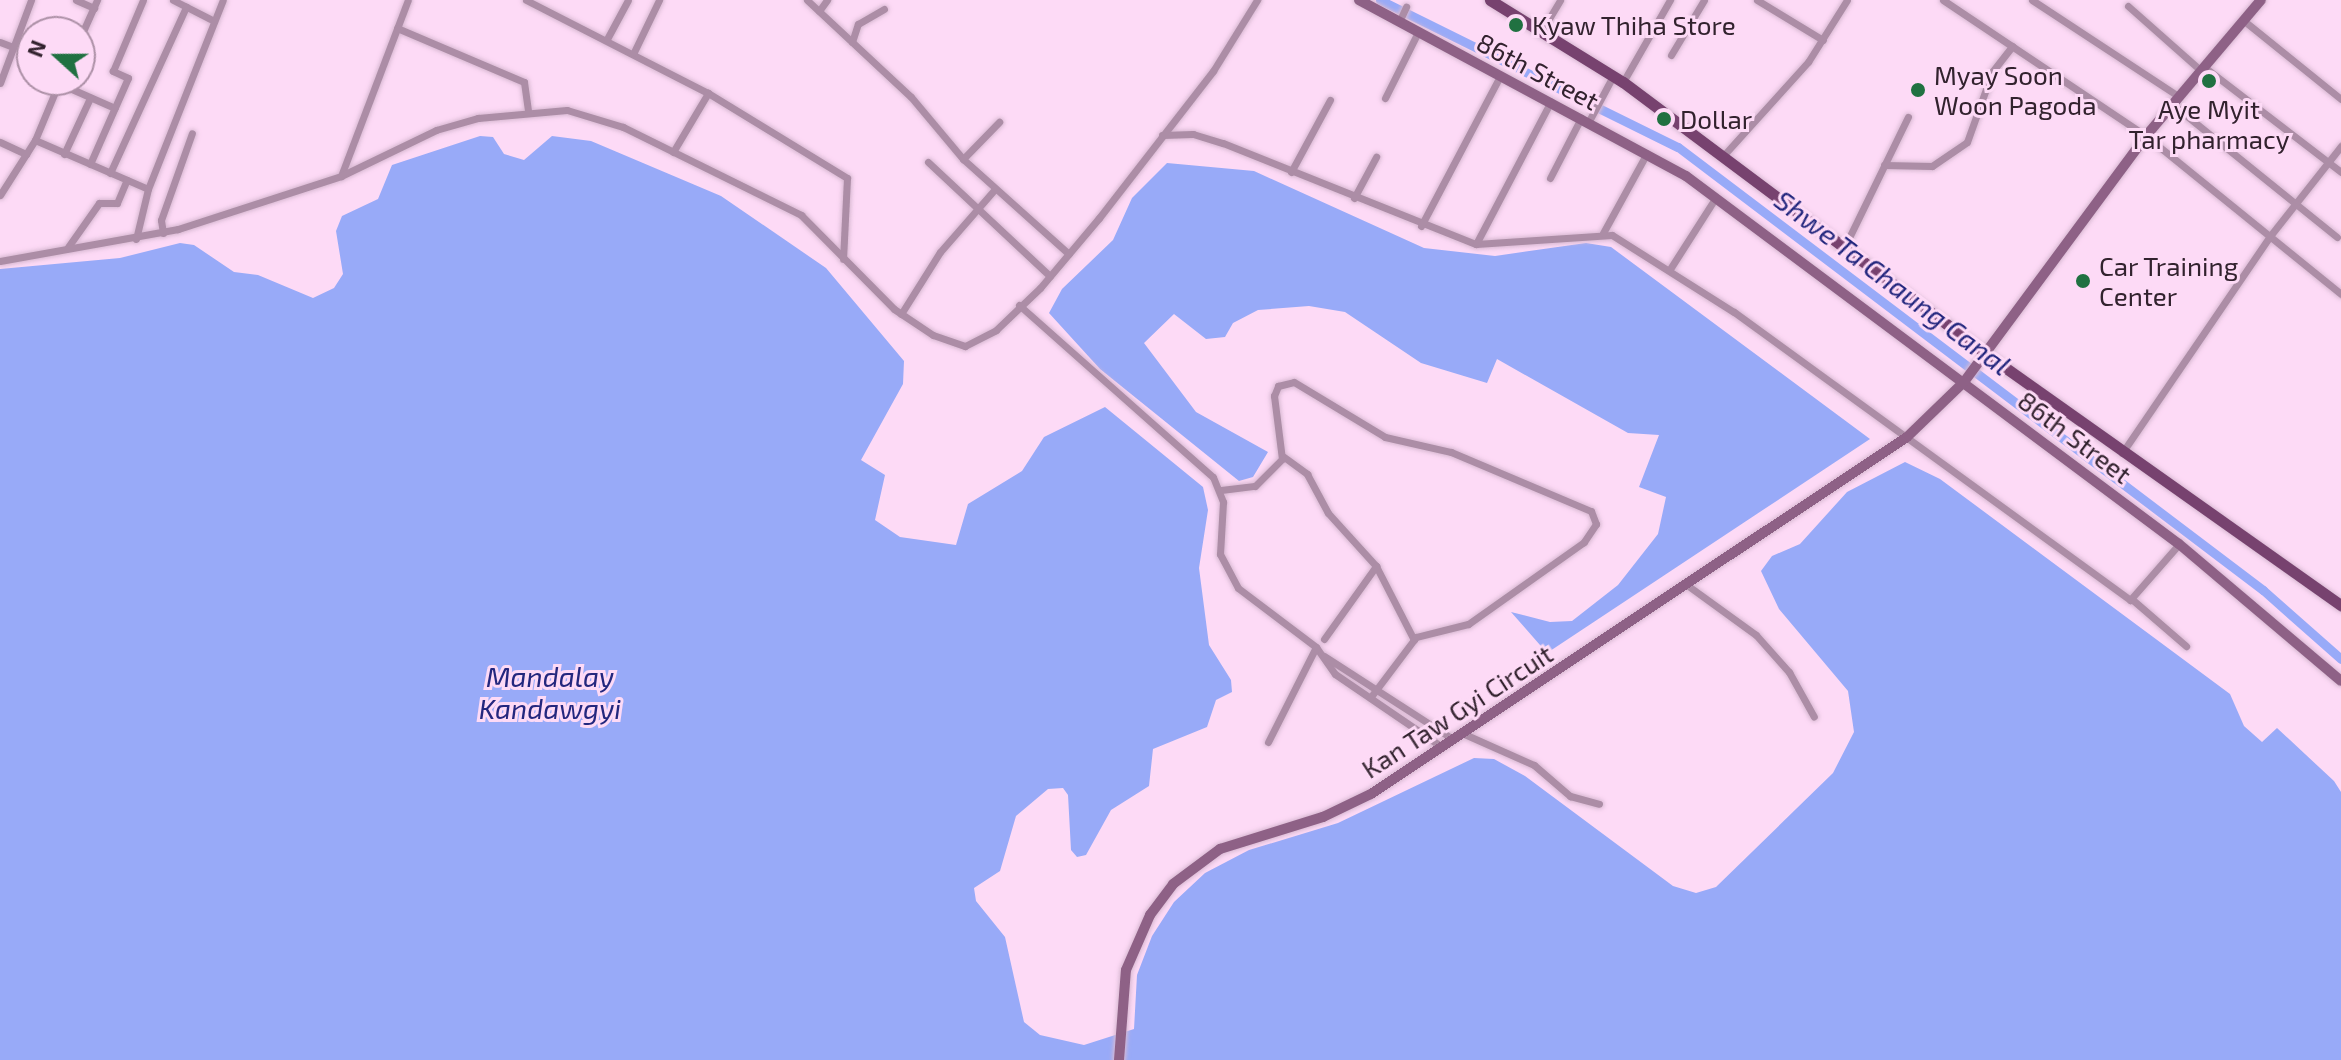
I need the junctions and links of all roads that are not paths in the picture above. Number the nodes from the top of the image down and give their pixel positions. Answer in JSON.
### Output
{"nodes":[{"id":1,"x":31,"y":0,"type":"edge"},
{"id":2,"x":76,"y":0,"type":"edge"},
{"id":3,"x":143,"y":0,"type":"edge"},
{"id":4,"x":173,"y":0,"type":"edge"},
{"id":5,"x":223,"y":0,"type":"edge"},
{"id":6,"x":408,"y":0,"type":"edge"},
{"id":7,"x":526,"y":0,"type":"edge"},
{"id":8,"x":628,"y":0,"type":"edge"},
{"id":9,"x":659,"y":0,"type":"edge"},
{"id":10,"x":807,"y":0,"type":"edge"},
{"id":11,"x":827,"y":0,"type":"edge"},
{"id":12,"x":1257,"y":0,"type":"edge"},
{"id":13,"x":1359,"y":0,"type":"edge"},
{"id":14,"x":1490,"y":0,"type":"edge"},
{"id":15,"x":1560,"y":0,"type":"edge"},
{"id":16,"x":1670,"y":0,"type":"edge"},
{"id":17,"x":1704,"y":0,"type":"edge"},
{"id":18,"x":1757,"y":0,"type":"edge"},
{"id":19,"x":1847,"y":0,"type":"edge"},
{"id":20,"x":1943,"y":0,"type":"edge"},
{"id":21,"x":1967,"y":0,"type":"edge"},
{"id":22,"x":2032,"y":0,"type":"edge"},
{"id":23,"x":2261,"y":0,"type":"edge"},
{"id":24,"x":96,"y":4,"type":"edge"},
{"id":25,"x":2128,"y":6,"type":"dead end"},
{"id":26,"x":186,"y":7,"type":"junction"},
{"id":27,"x":884,"y":9,"type":"dead end"},
{"id":28,"x":819,"y":11,"type":"junction"},
{"id":29,"x":1960,"y":11,"type":"junction"},
{"id":30,"x":2243,"y":20,"type":"junction"},
{"id":31,"x":214,"y":21,"type":"junction"},
{"id":32,"x":397,"y":28,"type":"junction"},
{"id":33,"x":1418,"y":32,"type":"junction"},
{"id":34,"x":1541,"y":32,"type":"junction"},
{"id":35,"x":607,"y":39,"type":"junction"},
{"id":36,"x":1823,"y":40,"type":"junction"},
{"id":37,"x":0,"y":42,"type":"edge"},
{"id":38,"x":852,"y":42,"type":"junction"},
{"id":39,"x":2012,"y":46,"type":"junction"},
{"id":40,"x":13,"y":47,"type":"junction"},
{"id":41,"x":634,"y":52,"type":"junction"},
{"id":42,"x":1671,"y":55,"type":"dead end"},
{"id":43,"x":2202,"y":68,"type":"junction"},
{"id":44,"x":1500,"y":76,"type":"junction"},
{"id":45,"x":1618,"y":79,"type":"junction"},
{"id":46,"x":0,"y":83,"type":"edge"},
{"id":47,"x":708,"y":93,"type":"junction"},
{"id":48,"x":53,"y":96,"type":"edge"},
{"id":49,"x":86,"y":96,"type":"edge"},
{"id":50,"x":90,"y":98,"type":"junction"},
{"id":51,"x":1385,"y":98,"type":"dead end"},
{"id":52,"x":2341,"y":99,"type":"edge"},
{"id":53,"x":1330,"y":100,"type":"dead end"},
{"id":54,"x":2175,"y":100,"type":"junction"},
{"id":55,"x":1551,"y":101,"type":"junction"},
{"id":56,"x":115,"y":108,"type":"junction"},
{"id":57,"x":528,"y":112,"type":"junction"},
{"id":58,"x":1590,"y":114,"type":"junction"},
{"id":59,"x":1908,"y":117,"type":"dead end"},
{"id":60,"x":999,"y":122,"type":"dead end"},
{"id":61,"x":192,"y":133,"type":"dead end"},
{"id":62,"x":1162,"y":135,"type":"junction"},
{"id":63,"x":2146,"y":136,"type":"junction"},
{"id":64,"x":35,"y":140,"type":"junction"},
{"id":65,"x":0,"y":142,"type":"edge"},
{"id":66,"x":2341,"y":146,"type":"edge"},
{"id":67,"x":673,"y":152,"type":"junction"},
{"id":68,"x":1647,"y":153,"type":"junction"},
{"id":69,"x":26,"y":154,"type":"junction"},
{"id":70,"x":64,"y":154,"type":"junction"},
{"id":71,"x":1723,"y":156,"type":"junction"},
{"id":72,"x":1376,"y":157,"type":"dead end"},
{"id":73,"x":963,"y":159,"type":"junction"},
{"id":74,"x":928,"y":162,"type":"dead end"},
{"id":75,"x":2328,"y":162,"type":"junction"},
{"id":76,"x":90,"y":164,"type":"junction"},
{"id":77,"x":1884,"y":165,"type":"junction"},
{"id":78,"x":1291,"y":172,"type":"junction"},
{"id":79,"x":2341,"y":172,"type":"edge"},
{"id":80,"x":110,"y":173,"type":"junction"},
{"id":81,"x":341,"y":176,"type":"junction"},
{"id":82,"x":1550,"y":178,"type":"dead end"},
{"id":83,"x":127,"y":180,"type":"junction"},
{"id":84,"x":1,"y":189,"type":"edge"},
{"id":85,"x":148,"y":189,"type":"junction"},
{"id":86,"x":995,"y":189,"type":"junction"},
{"id":87,"x":1716,"y":197,"type":"junction"},
{"id":88,"x":1354,"y":198,"type":"junction"},
{"id":89,"x":2295,"y":204,"type":"junction"},
{"id":90,"x":977,"y":207,"type":"junction"},
{"id":91,"x":1421,"y":226,"type":"junction"},
{"id":92,"x":163,"y":233,"type":"junction"},
{"id":93,"x":1603,"y":233,"type":"junction"},
{"id":94,"x":2270,"y":236,"type":"junction"},
{"id":95,"x":2337,"y":237,"type":"dead end"},
{"id":96,"x":136,"y":239,"type":"junction"},
{"id":97,"x":1476,"y":244,"type":"junction"},
{"id":98,"x":1844,"y":248,"type":"junction"},
{"id":99,"x":67,"y":249,"type":"junction"},
{"id":100,"x":1069,"y":254,"type":"junction"},
{"id":101,"x":843,"y":259,"type":"junction"},
{"id":102,"x":0,"y":261,"type":"edge"},
{"id":103,"x":1670,"y":269,"type":"junction"},
{"id":104,"x":1050,"y":276,"type":"junction"},
{"id":105,"x":2341,"y":294,"type":"edge"},
{"id":106,"x":1019,"y":305,"type":"junction"},
{"id":107,"x":901,"y":314,"type":"junction"},
{"id":108,"x":1985,"y":355,"type":"junction"},
{"id":109,"x":1964,"y":381,"type":"junction"},
{"id":110,"x":1907,"y":437,"type":"junction"},
{"id":111,"x":2122,"y":453,"type":"junction"},
{"id":112,"x":1284,"y":457,"type":"junction"},
{"id":113,"x":1221,"y":490,"type":"junction"},
{"id":114,"x":2179,"y":544,"type":"junction"},
{"id":115,"x":1376,"y":566,"type":"junction"},
{"id":116,"x":1687,"y":585,"type":"junction"},
{"id":117,"x":2134,"y":601,"type":"junction"},
{"id":118,"x":2341,"y":605,"type":"edge"},
{"id":119,"x":1324,"y":639,"type":"dead end"},
{"id":120,"x":1414,"y":640,"type":"junction"},
{"id":121,"x":2186,"y":646,"type":"dead end"},
{"id":122,"x":1316,"y":647,"type":"junction"},
{"id":123,"x":1324,"y":656,"type":"junction"},
{"id":124,"x":2341,"y":681,"type":"edge"},
{"id":125,"x":1377,"y":688,"type":"junction"},
{"id":126,"x":1370,"y":698,"type":"junction"},
{"id":127,"x":1814,"y":717,"type":"dead end"},
{"id":128,"x":1457,"y":736,"type":"junction"},
{"id":129,"x":1268,"y":742,"type":"dead end"},
{"id":130,"x":1442,"y":747,"type":"junction"},
{"id":131,"x":1599,"y":804,"type":"dead end"},
{"id":132,"x":1119,"y":1060,"type":"edge"}],
"edges":[{"from":1,"to":40,"type":"street"},
{"from":2,"to":24,"type":"street"},
{"from":3,"to":56,"type":"street"},
{"from":4,"to":26,"type":"street"},
{"from":5,"to":31,"type":"street"},
{"from":6,"to":32,"type":"street"},
{"from":7,"to":35,"type":"street"},
{"from":8,"to":35,"type":"street"},
{"from":9,"to":41,"type":"street"},
{"from":10,"to":28,"type":"street"},
{"from":11,"to":28,"type":"street"},
{"from":12,"to":62,"type":"street"},
{"from":13,"to":33,"type":"street","name":"86th Street"},
{"from":14,"to":34,"type":"main road"},
{"from":15,"to":34,"type":"street"},
{"from":16,"to":45,"type":"street"},
{"from":17,"to":42,"type":"street"},
{"from":18,"to":36,"type":"street"},
{"from":19,"to":36,"type":"street"},
{"from":20,"to":29,"type":"street"},
{"from":21,"to":29,"type":"street"},
{"from":22,"to":54,"type":"street"},
{"from":23,"to":30,"type":"street","name":"Kan Taw Gyi Circuit"},
{"from":25,"to":43,"type":"street"},
{"from":26,"to":31,"type":"street"},
{"from":26,"to":80,"type":"street"},
{"from":27,"to":38,"type":"street"},
{"from":28,"to":38,"type":"street"},
{"from":29,"to":39,"type":"street"},
{"from":30,"to":43,"type":"street","name":"Kan Taw Gyi Circuit"},
{"from":30,"to":52,"type":"street"},
{"from":31,"to":85,"type":"street"},
{"from":32,"to":57,"type":"street"},
{"from":32,"to":81,"type":"street"},
{"from":33,"to":44,"type":"street","name":"86th Street"},
{"from":33,"to":51,"type":"street"},
{"from":34,"to":45,"type":"main road"},
{"from":35,"to":41,"type":"street"},
{"from":36,"to":71,"type":"street"},
{"from":37,"to":40,"type":"street"},
{"from":38,"to":73,"type":"street"},
{"from":39,"to":63,"type":"street"},
{"from":39,"to":77,"type":"street"},
{"from":40,"to":46,"type":"street"},
{"from":41,"to":47,"type":"street"},
{"from":43,"to":54,"type":"street","name":"Kan Taw Gyi Circuit"},
{"from":43,"to":75,"type":"street"},
{"from":44,"to":55,"type":"street","name":"86th Street"},
{"from":44,"to":91,"type":"street"},
{"from":45,"to":58,"type":"street"},
{"from":45,"to":71,"type":"main road"},
{"from":47,"to":67,"type":"street"},
{"from":47,"to":101,"type":"street"},
{"from":48,"to":64,"type":"street"},
{"from":49,"to":50,"type":"street"},
{"from":50,"to":56,"type":"street"},
{"from":50,"to":70,"type":"street"},
{"from":53,"to":78,"type":"street"},
{"from":54,"to":63,"type":"street","name":"Kan Taw Gyi Circuit"},
{"from":54,"to":89,"type":"street"},
{"from":55,"to":58,"type":"street","name":"86th Street"},
{"from":55,"to":97,"type":"street"},
{"from":56,"to":76,"type":"street"},
{"from":57,"to":67,"type":"street"},
{"from":57,"to":81,"type":"street"},
{"from":58,"to":68,"type":"street","name":"86th Street"},
{"from":58,"to":82,"type":"street"},
{"from":59,"to":77,"type":"street"},
{"from":60,"to":73,"type":"street"},
{"from":61,"to":92,"type":"street"},
{"from":62,"to":78,"type":"street"},
{"from":62,"to":100,"type":"street"},
{"from":63,"to":94,"type":"street"},
{"from":63,"to":108,"type":"street","name":"Kan Taw Gyi Circuit"},
{"from":64,"to":69,"type":"street"},
{"from":64,"to":70,"type":"street"},
{"from":65,"to":69,"type":"street"},
{"from":66,"to":75,"type":"street"},
{"from":67,"to":101,"type":"street"},
{"from":68,"to":87,"type":"street","name":"86th Street"},
{"from":68,"to":93,"type":"street"},
{"from":69,"to":84,"type":"street"},
{"from":70,"to":76,"type":"street"},
{"from":71,"to":98,"type":"main road"},
{"from":72,"to":88,"type":"street"},
{"from":73,"to":86,"type":"street"},
{"from":74,"to":90,"type":"street"},
{"from":75,"to":79,"type":"street"},
{"from":75,"to":89,"type":"street"},
{"from":76,"to":80,"type":"street"},
{"from":77,"to":98,"type":"street"},
{"from":78,"to":88,"type":"street"},
{"from":80,"to":83,"type":"street"},
{"from":81,"to":92,"type":"street"},
{"from":83,"to":85,"type":"street"},
{"from":83,"to":99,"type":"street"},
{"from":85,"to":96,"type":"street"},
{"from":86,"to":90,"type":"street"},
{"from":86,"to":100,"type":"street"},
{"from":87,"to":103,"type":"street"},
{"from":87,"to":109,"type":"street","name":"86th Street"},
{"from":88,"to":91,"type":"street"},
{"from":89,"to":94,"type":"street"},
{"from":89,"to":95,"type":"street"},
{"from":90,"to":104,"type":"street"},
{"from":90,"to":107,"type":"street"},
{"from":91,"to":97,"type":"street"},
{"from":92,"to":96,"type":"street"},
{"from":93,"to":97,"type":"street"},
{"from":93,"to":103,"type":"street"},
{"from":94,"to":105,"type":"street"},
{"from":94,"to":111,"type":"street"},
{"from":96,"to":99,"type":"street"},
{"from":98,"to":108,"type":"main road"},
{"from":99,"to":102,"type":"street"},
{"from":100,"to":104,"type":"street"},
{"from":101,"to":107,"type":"street"},
{"from":103,"to":110,"type":"street"},
{"from":104,"to":106,"type":"street"},
{"from":106,"to":107,"type":"street"},
{"from":106,"to":113,"type":"street"},
{"from":108,"to":109,"type":"street","name":"Kan Taw Gyi Circuit"},
{"from":108,"to":111,"type":"main road"},
{"from":109,"to":110,"type":"street","name":"Kan Taw Gyi Circuit"},
{"from":109,"to":114,"type":"street","name":"86th Street"},
{"from":110,"to":116,"type":"street","name":"Kan Taw Gyi Circuit"},
{"from":110,"to":117,"type":"street"},
{"from":111,"to":118,"type":"main road"},
{"from":112,"to":113,"type":"street"},
{"from":112,"to":115,"type":"street"},
{"from":112,"to":120,"type":"street"},
{"from":113,"to":122,"type":"street"},
{"from":114,"to":117,"type":"street"},
{"from":114,"to":124,"type":"street","name":"86th Street"},
{"from":115,"to":119,"type":"street"},
{"from":115,"to":120,"type":"street"},
{"from":116,"to":127,"type":"street"},
{"from":116,"to":128,"type":"street","name":"Kan Taw Gyi Circuit"},
{"from":117,"to":121,"type":"street"},
{"from":120,"to":125,"type":"street"},
{"from":122,"to":123,"type":"street"},
{"from":122,"to":129,"type":"street"},
{"from":123,"to":125,"type":"street"},
{"from":123,"to":126,"type":"street"},
{"from":125,"to":126,"type":"street"},
{"from":125,"to":128,"type":"street"},
{"from":126,"to":130,"type":"street"},
{"from":128,"to":130,"type":"street","name":"Kan Taw Gyi Circuit"},
{"from":128,"to":131,"type":"street"},
{"from":130,"to":132,"type":"street","name":"Kan Taw Gyi Circuit"}]}
